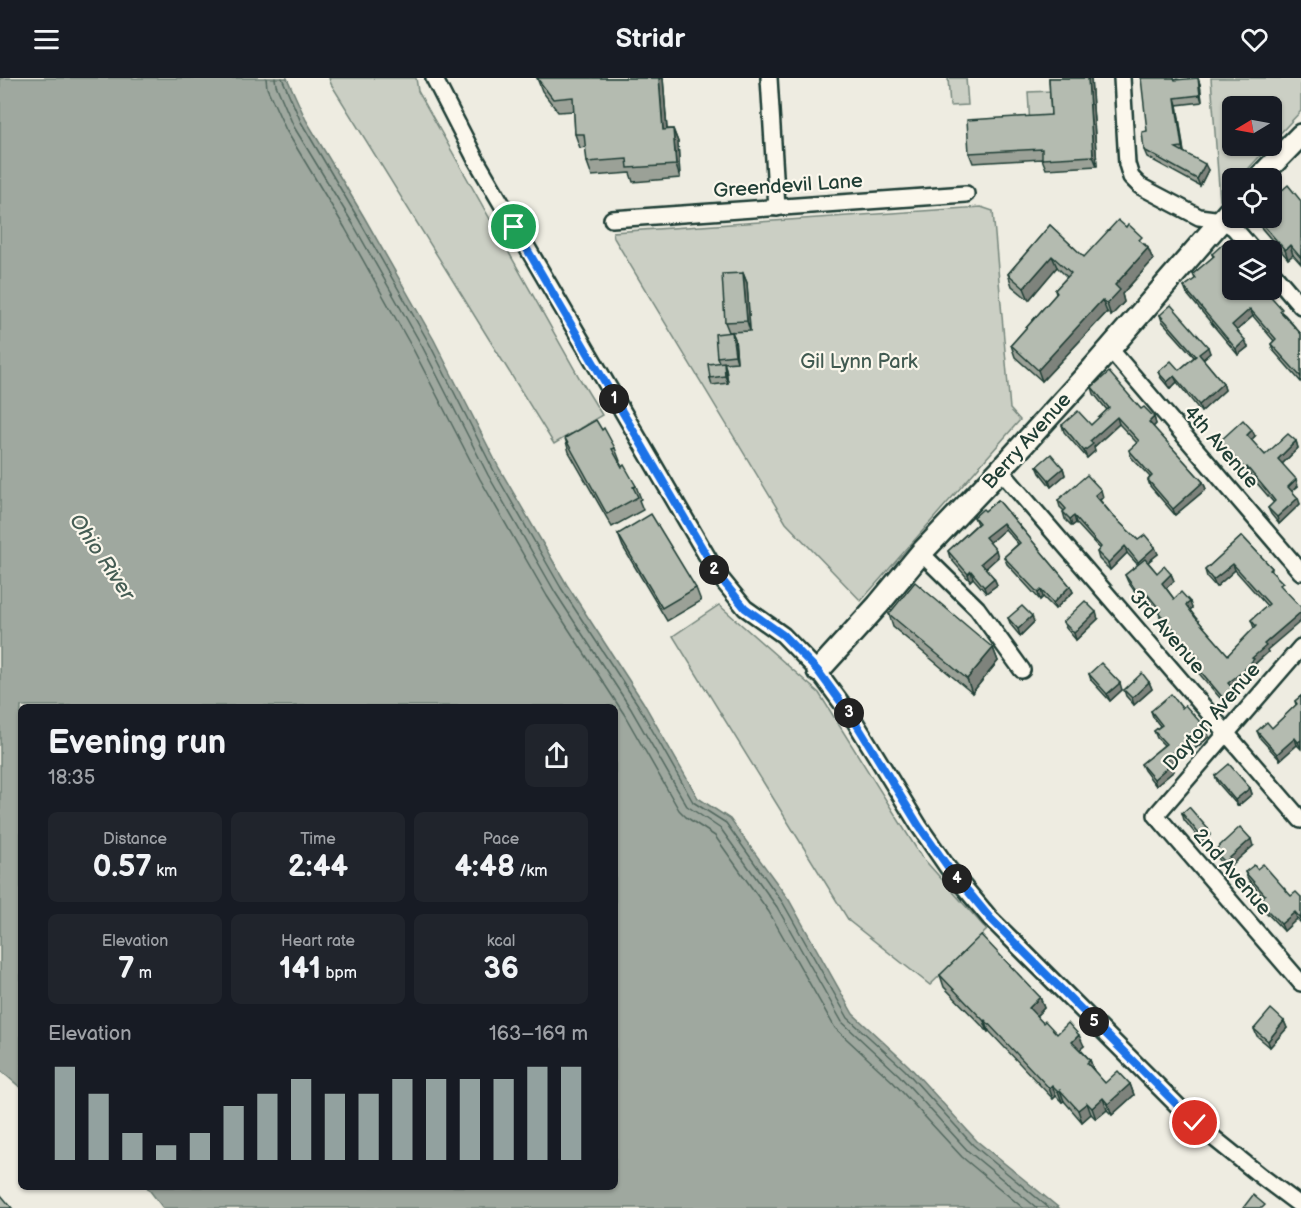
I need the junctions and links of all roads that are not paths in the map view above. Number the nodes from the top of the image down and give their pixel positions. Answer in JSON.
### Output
{"nodes":[{"id":1,"x":434,"y":78,"type":"edge"},
{"id":2,"x":769,"y":78,"type":"edge"},
{"id":3,"x":1122,"y":78,"type":"edge"},
{"id":4,"x":1301,"y":135,"type":"edge"},
{"id":5,"x":1269,"y":168,"type":"edge"},
{"id":6,"x":966,"y":194,"type":"dead end"},
{"id":7,"x":777,"y":208,"type":"junction"},
{"id":8,"x":1222,"y":215,"type":"edge"},
{"id":9,"x":612,"y":219,"type":"dead end"},
{"id":10,"x":1222,"y":221,"type":"edge"},
{"id":11,"x":1234,"y":228,"type":"edge"},
{"id":12,"x":1244,"y":240,"type":"edge"},
{"id":13,"x":1282,"y":284,"type":"edge"},
{"id":14,"x":1301,"y":306,"type":"edge"},
{"id":15,"x":1110,"y":349,"type":"junction"},
{"id":16,"x":1000,"y":471,"type":"junction"},
{"id":17,"x":921,"y":554,"type":"junction"},
{"id":18,"x":1301,"y":572,"type":"edge"},
{"id":19,"x":1301,"y":647,"type":"edge"},
{"id":20,"x":1022,"y":670,"type":"dead end"},
{"id":21,"x":818,"y":671,"type":"junction"},
{"id":22,"x":1226,"y":734,"type":"junction"},
{"id":23,"x":1156,"y":815,"type":"joint"},
{"id":24,"x":1301,"y":820,"type":"edge"},
{"id":25,"x":1301,"y":983,"type":"edge"},
{"id":26,"x":1301,"y":1206,"type":"edge"}],
"edges":[{"from":1,"to":21,"type":"street"},
{"from":2,"to":7,"type":"street"},
{"from":3,"to":8,"type":"street"},
{"from":4,"to":5,"type":"street"},
{"from":6,"to":7,"type":"street","name":"Greendevil Lane"},
{"from":7,"to":9,"type":"street","name":"Greendevil Lane"},
{"from":10,"to":15,"type":"street","name":"Berry Avenue"},
{"from":11,"to":12,"type":"street"},
{"from":13,"to":14,"type":"street"},
{"from":15,"to":16,"type":"street","name":"Berry Avenue"},
{"from":15,"to":18,"type":"street","name":"4th Avenue"},
{"from":16,"to":17,"type":"street","name":"Berry Avenue"},
{"from":16,"to":22,"type":"street","name":"3rd Avenue"},
{"from":17,"to":20,"type":"street"},
{"from":17,"to":21,"type":"street","name":"Berry Avenue"},
{"from":19,"to":22,"type":"street","name":"Dayton Avenue"},
{"from":21,"to":26,"type":"street"},
{"from":22,"to":23,"type":"street","name":"Dayton Avenue"},
{"from":22,"to":24,"type":"street","name":"3rd Avenue"},
{"from":23,"to":25,"type":"street","name":"2nd Avenue"}]}
